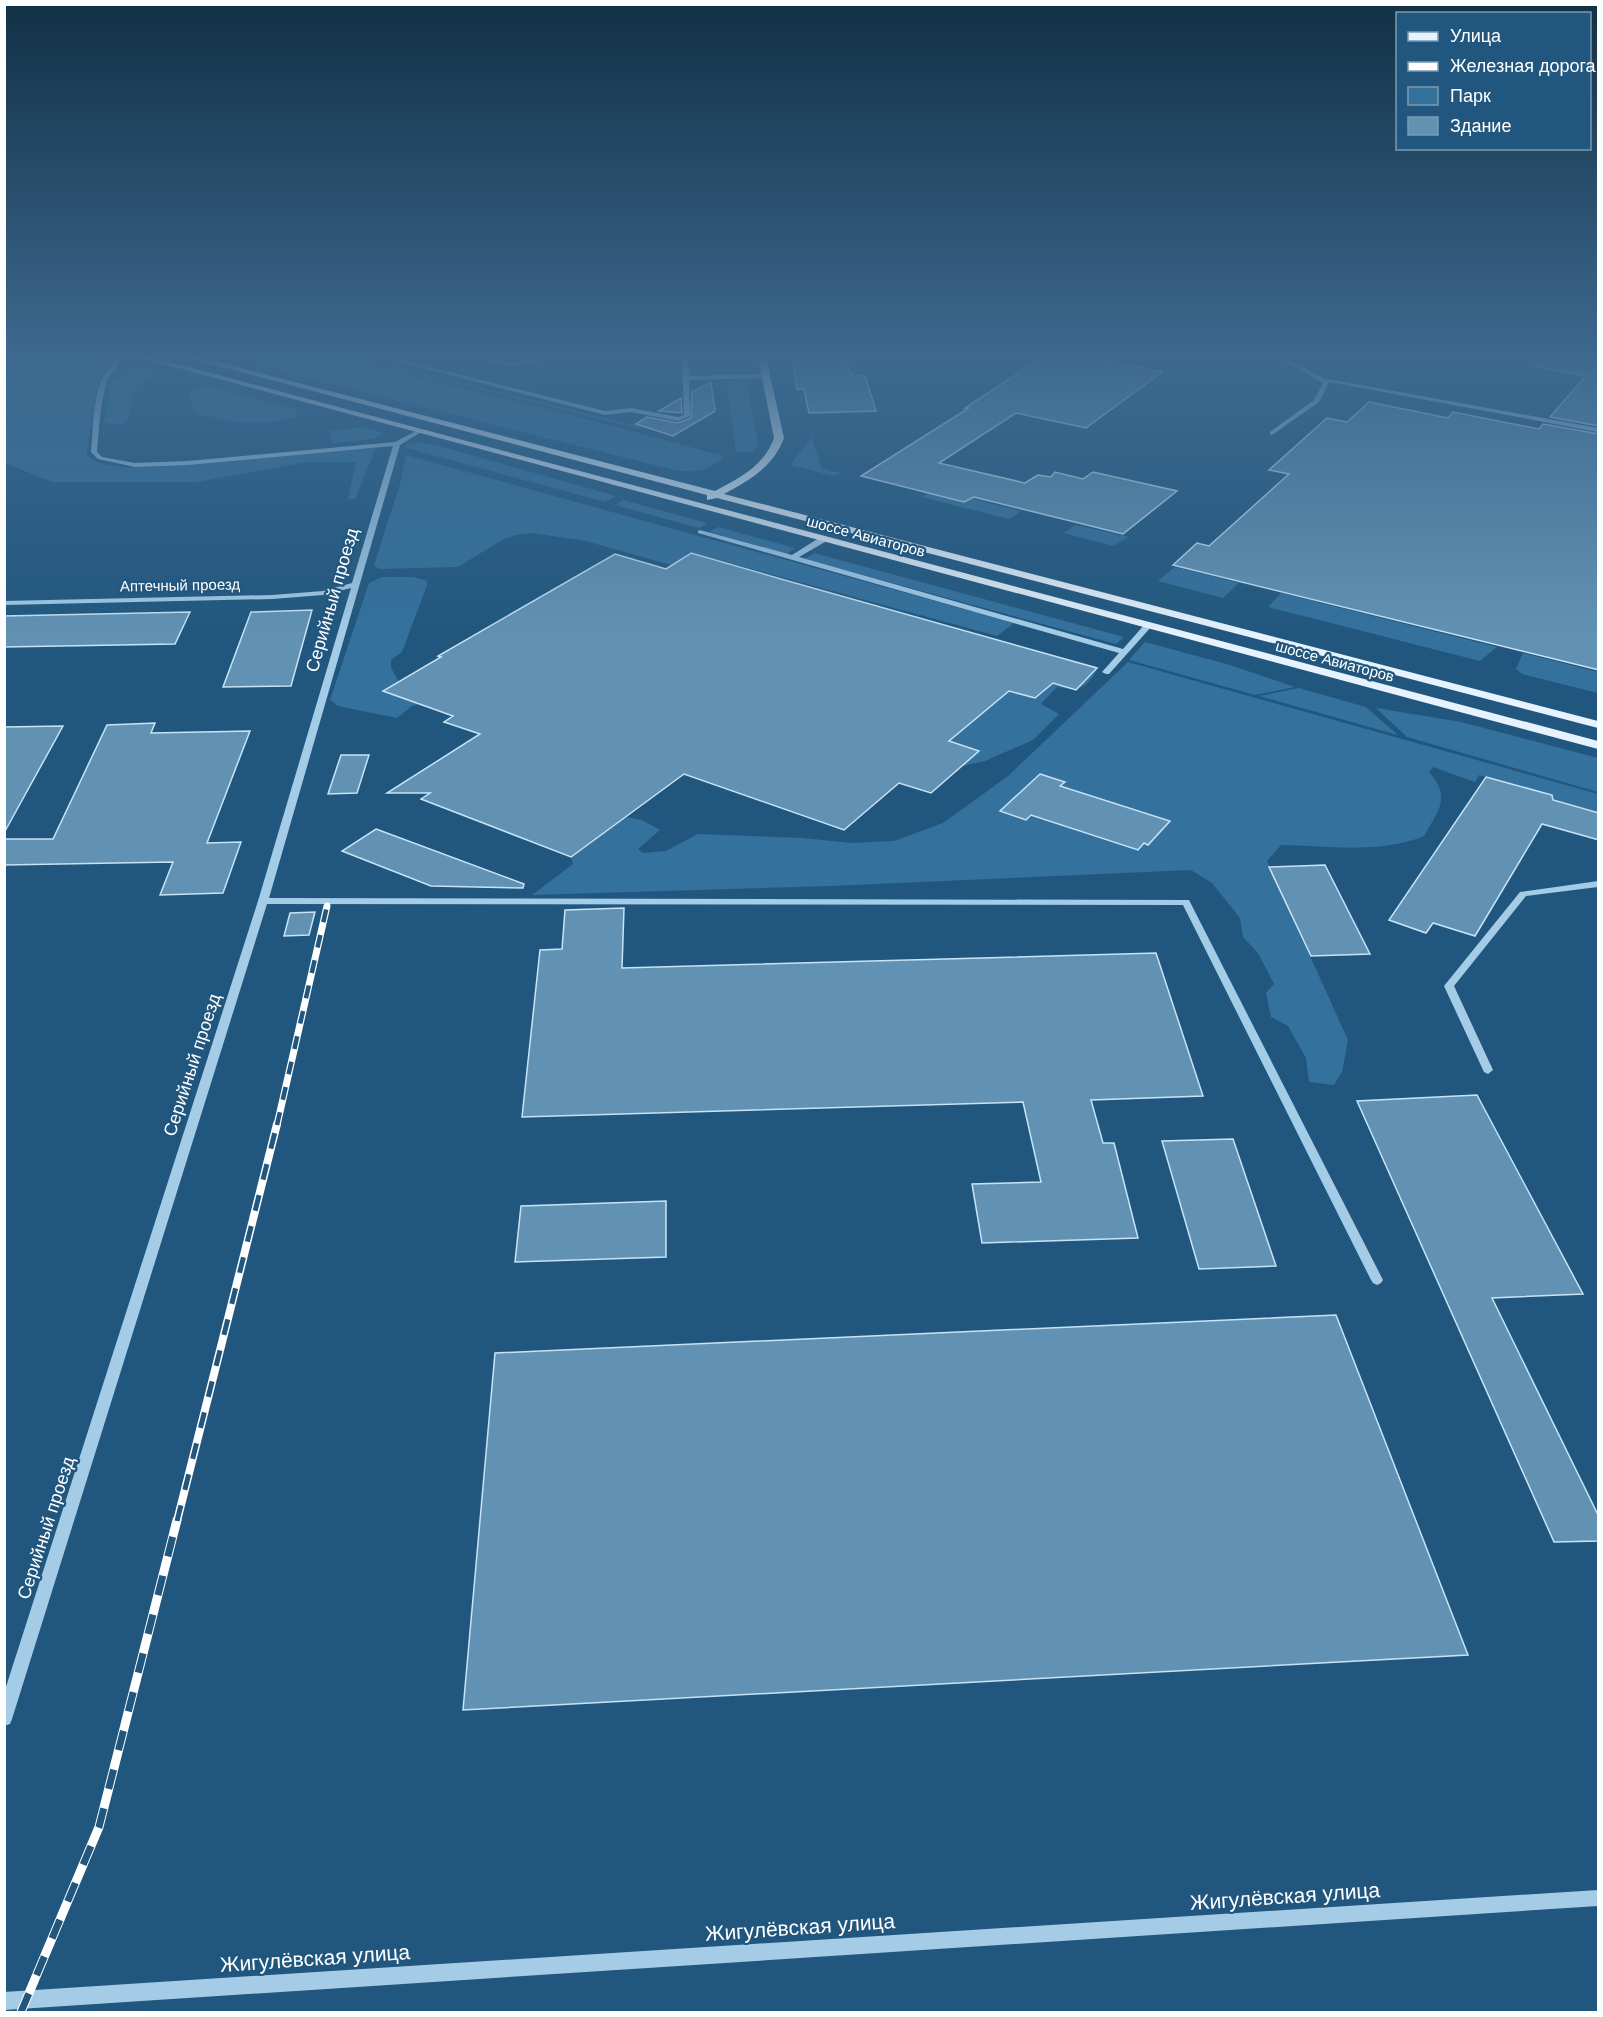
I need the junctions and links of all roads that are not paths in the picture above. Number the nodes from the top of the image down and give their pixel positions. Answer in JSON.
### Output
{"nodes":[{"id":1,"x":94,"y":447,"type":"edge"},
{"id":2,"x":363,"y":447,"type":"edge"},
{"id":3,"x":396,"y":447,"type":"edge"},
{"id":4,"x":479,"y":447,"type":"edge"},
{"id":5,"x":532,"y":447,"type":"edge"},
{"id":6,"x":777,"y":447,"type":"edge"},
{"id":7,"x":715,"y":495,"type":"junction"},
{"id":8,"x":694,"y":506,"type":"junction"},
{"id":9,"x":700,"y":532,"type":"dead end"},
{"id":10,"x":822,"y":540,"type":"junction"},
{"id":11,"x":793,"y":558,"type":"junction"},
{"id":12,"x":355,"y":585,"type":"junction"},
{"id":13,"x":4,"y":603,"type":"edge"},
{"id":14,"x":1147,"y":627,"type":"junction"},
{"id":15,"x":1124,"y":652,"type":"junction"},
{"id":16,"x":1106,"y":672,"type":"dead end"},
{"id":17,"x":1599,"y":725,"type":"edge"},
{"id":18,"x":1599,"y":745,"type":"edge"},
{"id":19,"x":1599,"y":884,"type":"edge"},
{"id":20,"x":263,"y":901,"type":"junction"},
{"id":21,"x":1488,"y":1070,"type":"dead end"},
{"id":22,"x":1377,"y":1280,"type":"dead end"},
{"id":23,"x":4,"y":1719,"type":"edge"},
{"id":24,"x":1599,"y":1898,"type":"edge"},
{"id":25,"x":4,"y":2001,"type":"edge"}],
"edges":[{"from":1,"to":2,"type":"street"},
{"from":3,"to":12,"type":"street","name":"Серийный проезд"},
{"from":4,"to":8,"type":"main road","name":"шоссе Авиаторов"},
{"from":5,"to":7,"type":"main road","name":"шоссе Авиаторов"},
{"from":6,"to":7,"type":"main road"},
{"from":7,"to":8,"type":"main road"},
{"from":7,"to":17,"type":"main road","name":"шоссе Авиаторов"},
{"from":8,"to":10,"type":"main road","name":"шоссе Авиаторов"},
{"from":9,"to":11,"type":"street"},
{"from":10,"to":11,"type":"street"},
{"from":10,"to":14,"type":"main road","name":"шоссе Авиаторов"},
{"from":11,"to":15,"type":"street"},
{"from":12,"to":13,"type":"street","name":"Аптечный проезд"},
{"from":12,"to":20,"type":"street","name":"Серийный проезд"},
{"from":14,"to":15,"type":"street"},
{"from":14,"to":18,"type":"main road","name":"шоссе Авиаторов"},
{"from":15,"to":16,"type":"street"},
{"from":19,"to":21,"type":"street"},
{"from":20,"to":22,"type":"street"},
{"from":20,"to":23,"type":"street","name":"Серийный проезд"},
{"from":24,"to":25,"type":"street","name":"Жигулёвская улица"}]}
